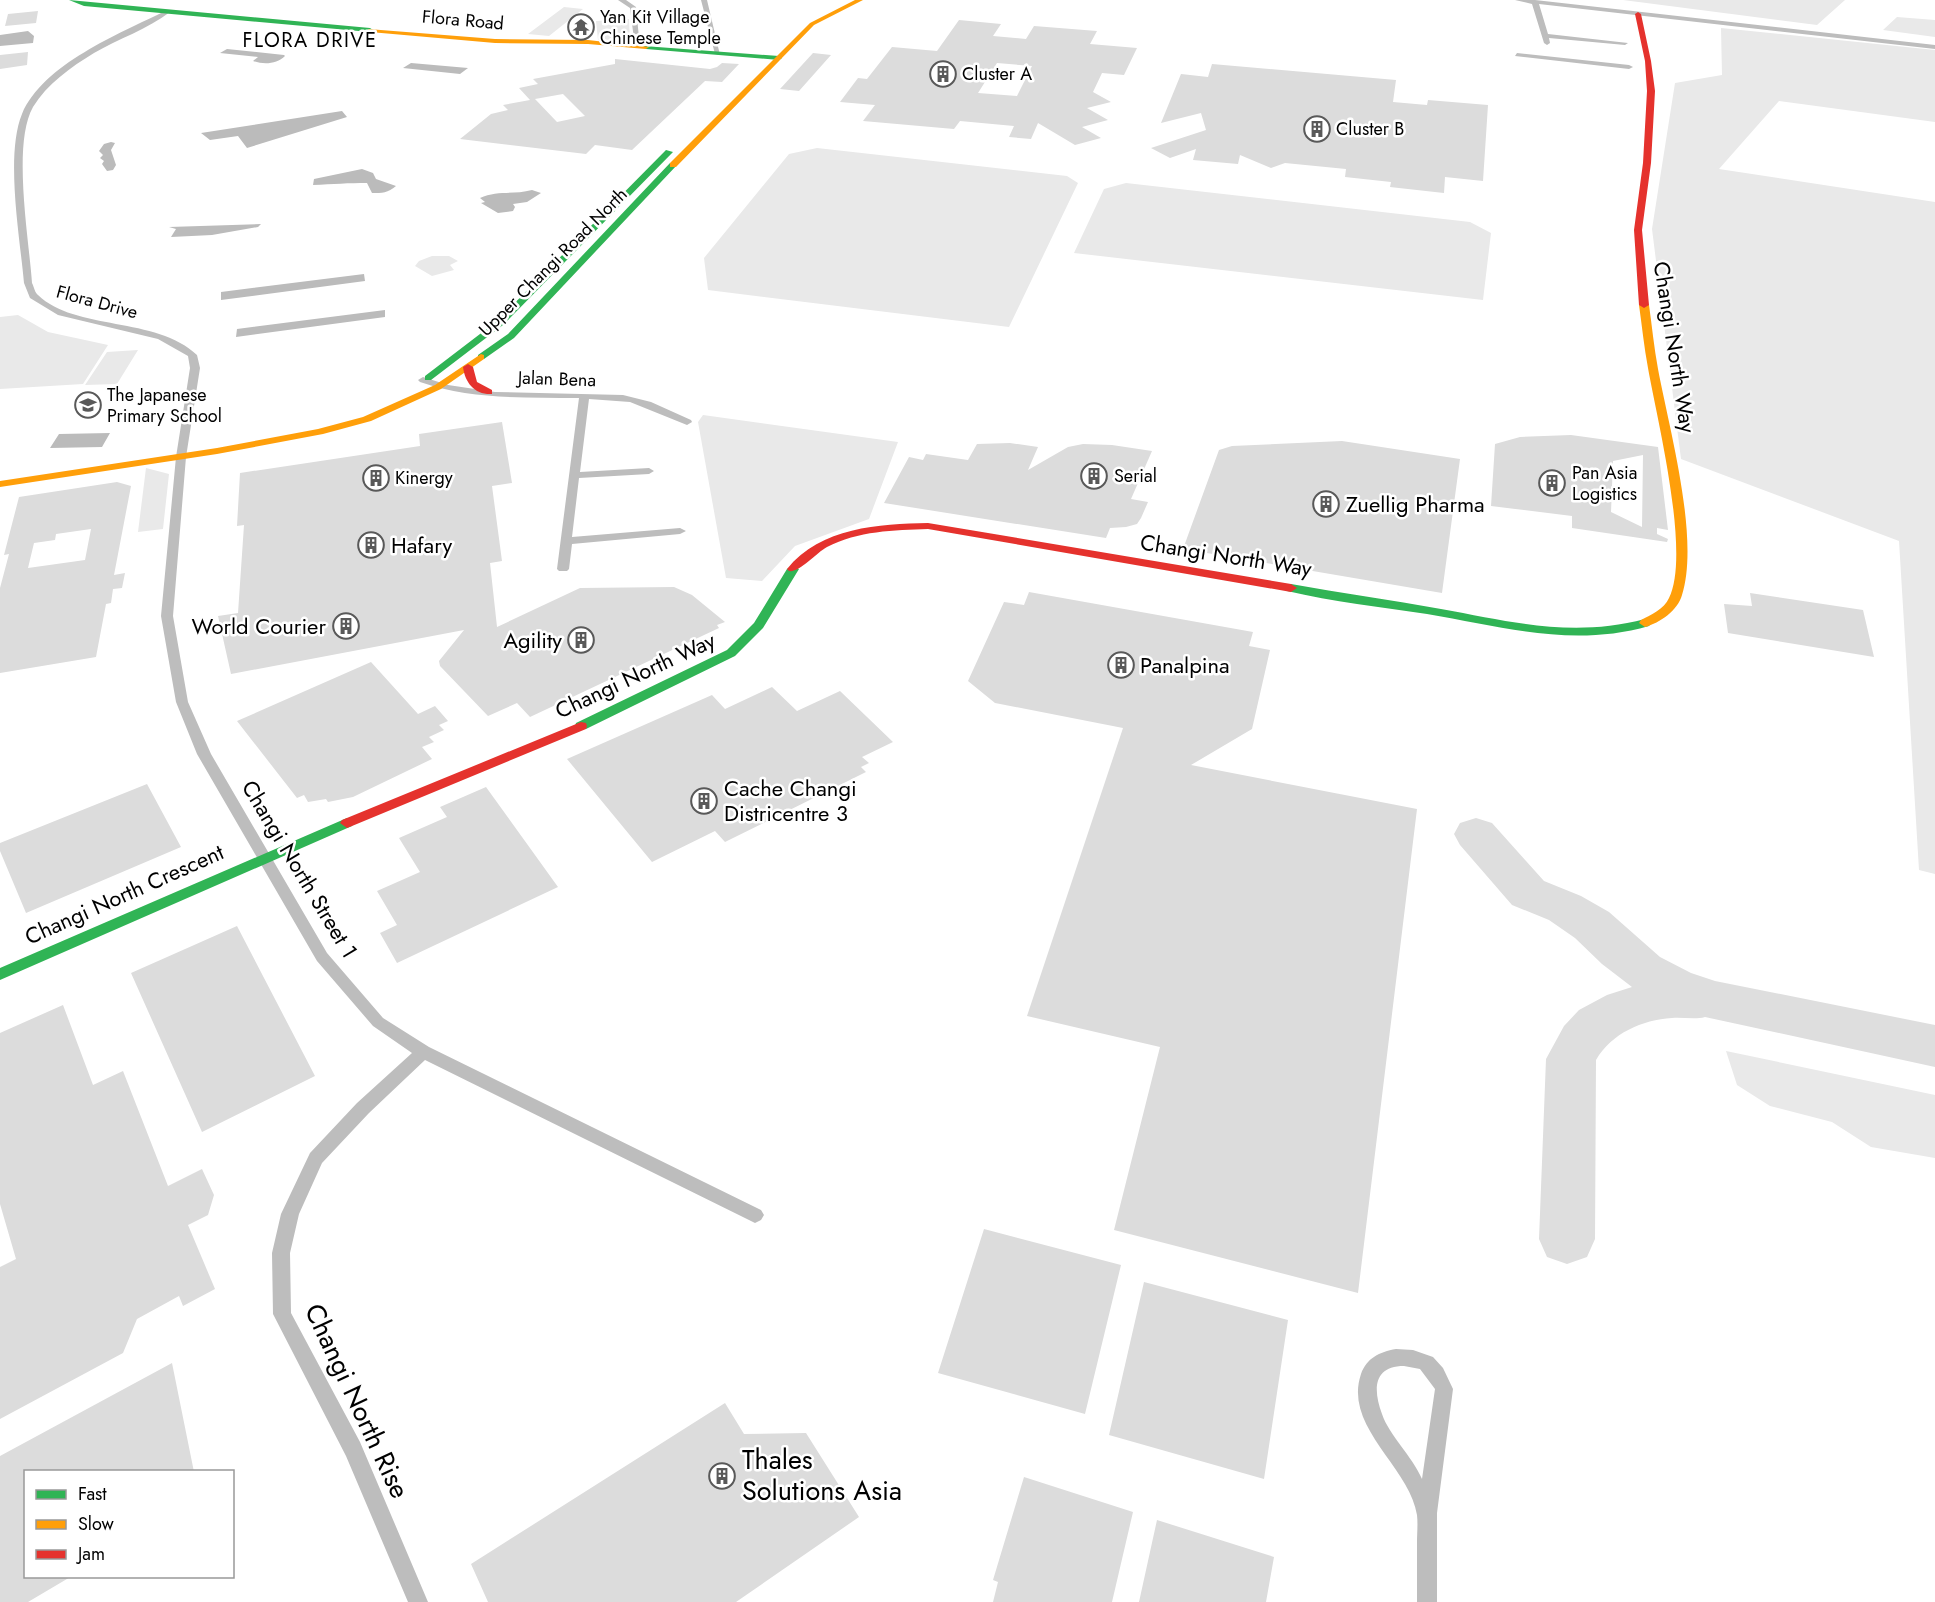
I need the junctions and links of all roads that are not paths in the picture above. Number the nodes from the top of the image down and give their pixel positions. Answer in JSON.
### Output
{"nodes":[{"id":1,"x":72,"y":0,"type":"edge"},
{"id":2,"x":621,"y":0,"type":"edge"},
{"id":3,"x":704,"y":0,"type":"edge"},
{"id":4,"x":842,"y":0,"type":"edge"},
{"id":5,"x":860,"y":0,"type":"edge"},
{"id":6,"x":1518,"y":0,"type":"edge"},
{"id":7,"x":1535,"y":2,"type":"junction"},
{"id":8,"x":167,"y":12,"type":"junction"},
{"id":9,"x":1638,"y":14,"type":"junction"},
{"id":10,"x":1545,"y":36,"type":"junction"},
{"id":11,"x":1625,"y":43,"type":"dead end"},
{"id":12,"x":638,"y":47,"type":"junction"},
{"id":13,"x":1935,"y":47,"type":"edge"},
{"id":14,"x":717,"y":54,"type":"junction"},
{"id":15,"x":1516,"y":55,"type":"dead end"},
{"id":16,"x":763,"y":57,"type":"junction"},
{"id":17,"x":1551,"y":57,"type":"junction"},
{"id":18,"x":779,"y":58,"type":"junction"},
{"id":19,"x":1629,"y":67,"type":"dead end"},
{"id":20,"x":651,"y":190,"type":"junction"},
{"id":21,"x":628,"y":192,"type":"junction"},
{"id":22,"x":468,"y":367,"type":"junction"},
{"id":23,"x":423,"y":380,"type":"junction"},
{"id":24,"x":438,"y":387,"type":"junction"},
{"id":25,"x":488,"y":392,"type":"junction"},
{"id":26,"x":584,"y":396,"type":"junction"},
{"id":27,"x":687,"y":422,"type":"dead end"},
{"id":28,"x":182,"y":451,"type":"junction"},
{"id":29,"x":650,"y":471,"type":"dead end"},
{"id":30,"x":0,"y":473,"type":"edge"},
{"id":31,"x":576,"y":475,"type":"junction"},
{"id":32,"x":0,"y":484,"type":"edge"},
{"id":33,"x":680,"y":531,"type":"dead end"},
{"id":34,"x":566,"y":541,"type":"junction"},
{"id":35,"x":563,"y":569,"type":"dead end"},
{"id":36,"x":266,"y":857,"type":"junction"},
{"id":37,"x":0,"y":974,"type":"edge"},
{"id":38,"x":423,"y":1052,"type":"junction"},
{"id":39,"x":755,"y":1215,"type":"dead end"},
{"id":40,"x":1427,"y":1513,"type":"junction"},
{"id":41,"x":418,"y":1602,"type":"edge"},
{"id":42,"x":1427,"y":1602,"type":"edge"}],
"edges":[{"from":1,"to":8,"type":"street","name":"Flora Road"},
{"from":2,"to":12,"type":"street"},
{"from":3,"to":14,"type":"street"},
{"from":4,"to":16,"type":"street","name":"Upper Changi Road North"},
{"from":5,"to":18,"type":"street","name":"Upper Changi Road North"},
{"from":6,"to":7,"type":"street"},
{"from":7,"to":9,"type":"street"},
{"from":7,"to":10,"type":"street"},
{"from":8,"to":12,"type":"street","name":"Flora Road"},
{"from":8,"to":28,"type":"street","name":"Flora Drive"},
{"from":9,"to":13,"type":"street"},
{"from":9,"to":36,"type":"street","name":"Changi North Way"},
{"from":10,"to":11,"type":"street"},
{"from":10,"to":17,"type":"street"},
{"from":12,"to":14,"type":"street","name":"Flora Road"},
{"from":14,"to":16,"type":"street","name":"Flora Road"},
{"from":15,"to":17,"type":"street"},
{"from":16,"to":18,"type":"street","name":"Flora Road"},
{"from":16,"to":21,"type":"street","name":"Upper Changi Road North"},
{"from":17,"to":19,"type":"street"},
{"from":18,"to":20,"type":"street","name":"Upper Changi Road North"},
{"from":20,"to":21,"type":"street"},
{"from":20,"to":22,"type":"street","name":"Upper Changi Road North"},
{"from":21,"to":23,"type":"street","name":"Upper Changi Road North"},
{"from":22,"to":24,"type":"street","name":"Upper Changi Road North"},
{"from":22,"to":25,"type":"street"},
{"from":23,"to":24,"type":"street","name":"Jalan Bena"},
{"from":23,"to":28,"type":"street","name":"Upper Changi Road North"},
{"from":24,"to":25,"type":"street","name":"Jalan Bena"},
{"from":24,"to":28,"type":"street","name":"Upper Changi Road North"},
{"from":25,"to":26,"type":"street","name":"Jalan Bena"},
{"from":26,"to":27,"type":"street","name":"Jalan Bena"},
{"from":26,"to":31,"type":"street"},
{"from":28,"to":30,"type":"street","name":"Upper Changi Road North"},
{"from":28,"to":32,"type":"street","name":"Upper Changi Road North"},
{"from":28,"to":36,"type":"street","name":"Changi North Street 1"},
{"from":29,"to":31,"type":"street"},
{"from":31,"to":34,"type":"street"},
{"from":33,"to":34,"type":"street"},
{"from":34,"to":35,"type":"street"},
{"from":36,"to":37,"type":"street","name":"Changi North Crescent"},
{"from":36,"to":38,"type":"street","name":"Changi North Street 1"},
{"from":38,"to":39,"type":"street","name":"Changi North Street 1"},
{"from":38,"to":41,"type":"street","name":"Changi North Rise"},
{"from":40,"to":40,"type":"street"},
{"from":40,"to":42,"type":"street"}]}
